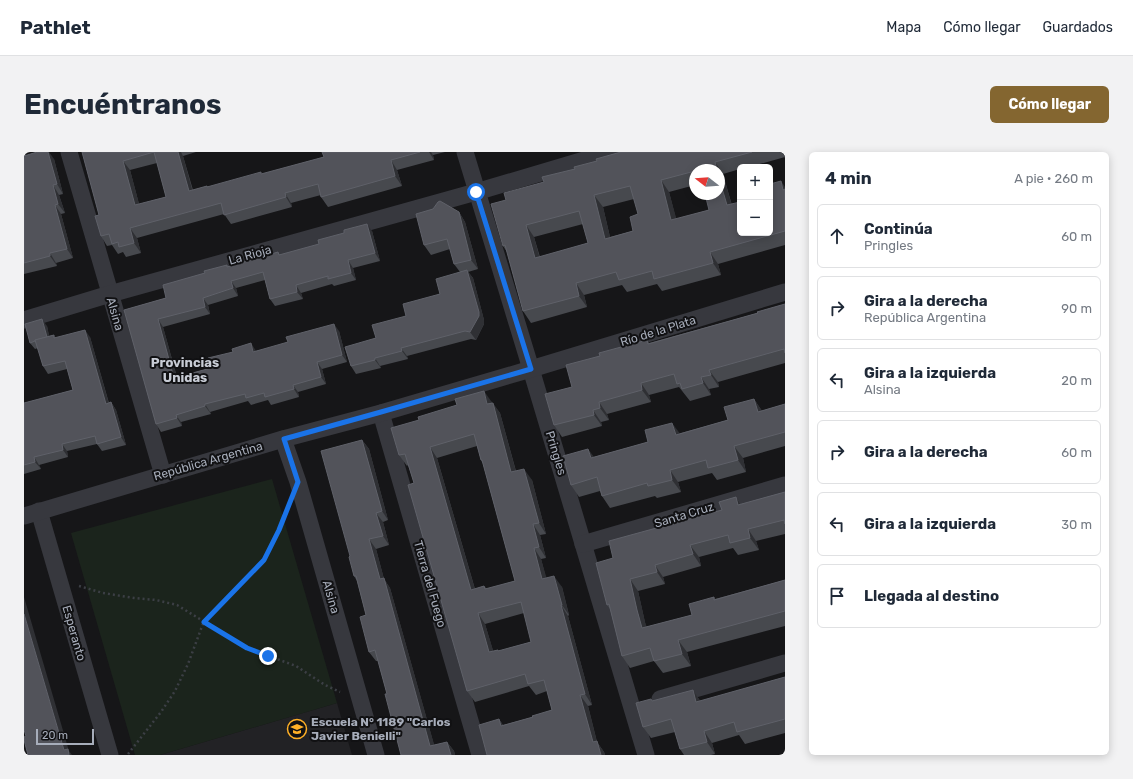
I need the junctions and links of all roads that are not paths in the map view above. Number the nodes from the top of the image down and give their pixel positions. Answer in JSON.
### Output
{"nodes":[{"id":1,"x":69,"y":152,"type":"edge"},
{"id":2,"x":465,"y":152,"type":"edge"},
{"id":3,"x":611,"y":152,"type":"edge"},
{"id":4,"x":476,"y":192,"type":"junction"},
{"id":5,"x":785,"y":292,"type":"edge"},
{"id":6,"x":110,"y":294,"type":"junction"},
{"id":7,"x":24,"y":320,"type":"edge"},
{"id":8,"x":531,"y":369,"type":"junction"},
{"id":9,"x":381,"y":412,"type":"junction"},
{"id":10,"x":284,"y":439,"type":"junction"},
{"id":11,"x":162,"y":475,"type":"junction"},
{"id":12,"x":785,"y":485,"type":"edge"},
{"id":13,"x":32,"y":513,"type":"edge"},
{"id":14,"x":584,"y":544,"type":"junction"},
{"id":15,"x":785,"y":663,"type":"edge"},
{"id":16,"x":632,"y":707,"type":"junction"},
{"id":17,"x":110,"y":755,"type":"edge"},
{"id":18,"x":376,"y":755,"type":"edge"},
{"id":19,"x":480,"y":755,"type":"edge"},
{"id":20,"x":646,"y":755,"type":"edge"}],
"edges":[{"from":1,"to":6,"type":"street","name":"Alsina"},
{"from":2,"to":4,"type":"street","name":"Pringles"},
{"from":3,"to":4,"type":"street","name":"La Rioja"},
{"from":4,"to":6,"type":"street","name":"La Rioja"},
{"from":4,"to":8,"type":"street","name":"Pringles"},
{"from":5,"to":8,"type":"street","name":"Río de la Plata"},
{"from":6,"to":7,"type":"street","name":"La Rioja"},
{"from":6,"to":11,"type":"street","name":"Alsina"},
{"from":8,"to":9,"type":"street","name":"República Argentina"},
{"from":8,"to":14,"type":"street","name":"Pringles"},
{"from":9,"to":10,"type":"street","name":"República Argentina"},
{"from":9,"to":19,"type":"street","name":"Tierra del Fuego"},
{"from":10,"to":11,"type":"street","name":"República Argentina"},
{"from":10,"to":18,"type":"street","name":"Alsina"},
{"from":11,"to":13,"type":"street","name":"República Argentina"},
{"from":12,"to":14,"type":"street","name":"Santa Cruz"},
{"from":13,"to":17,"type":"street","name":"Esperanto"},
{"from":14,"to":16,"type":"street","name":"Pringles"},
{"from":15,"to":16,"type":"street"},
{"from":16,"to":20,"type":"street","name":"Pringles"}]}
